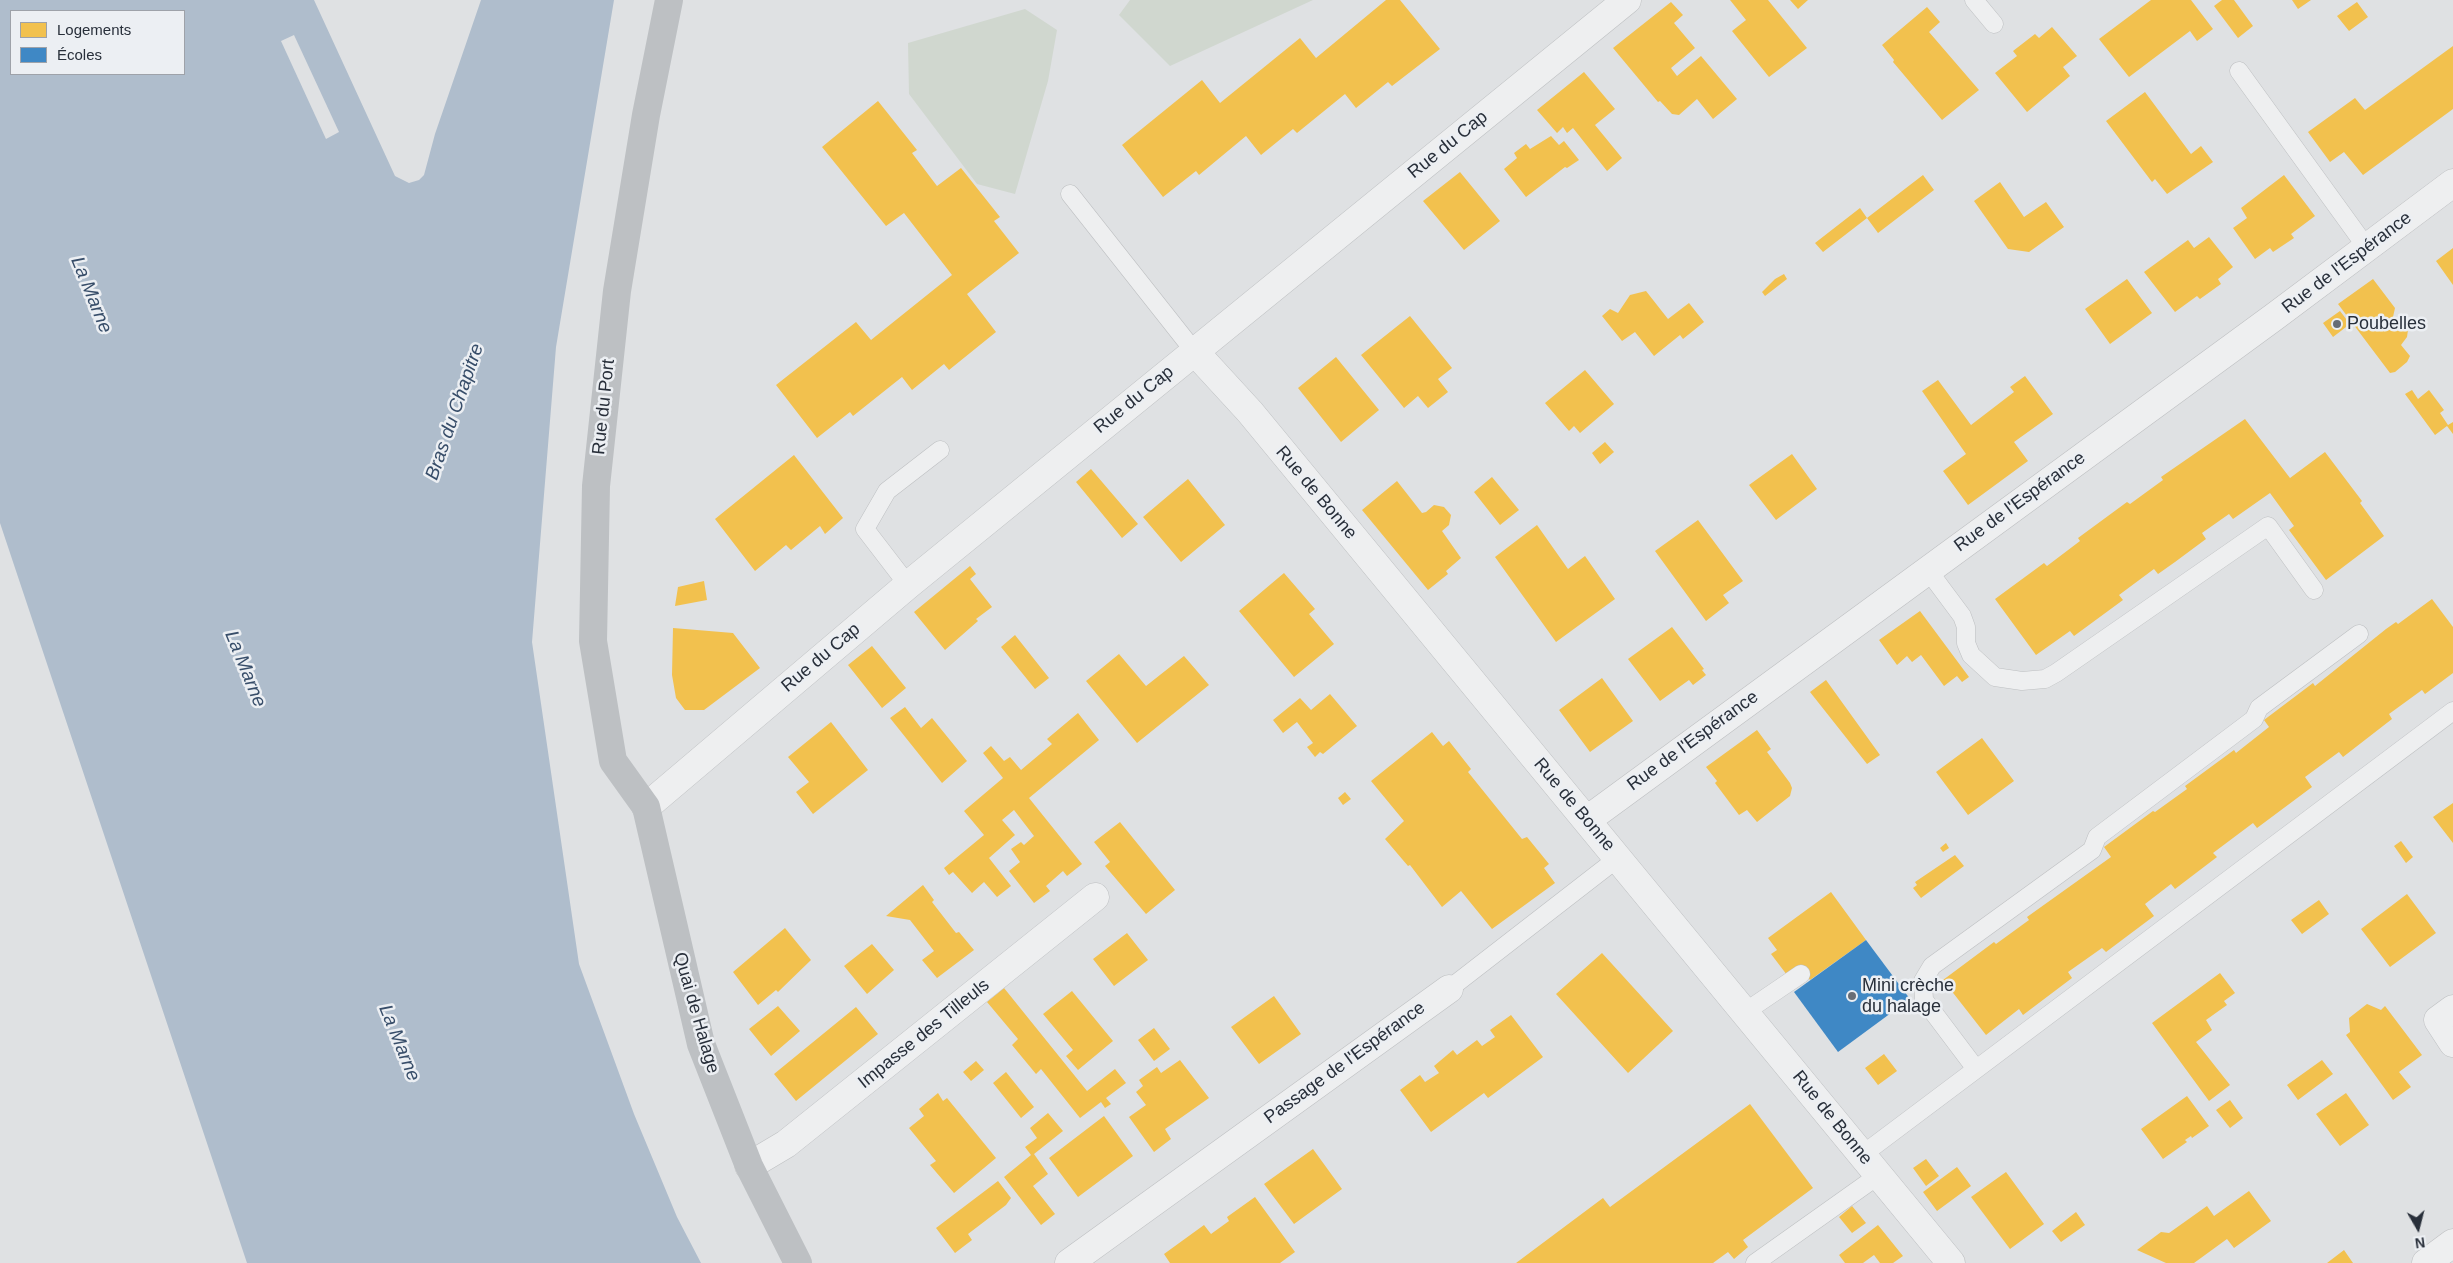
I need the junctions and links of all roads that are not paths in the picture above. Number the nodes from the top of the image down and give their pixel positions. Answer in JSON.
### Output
{"nodes":[{"id":1,"x":669,"y":0,"type":"edge"},
{"id":2,"x":1626,"y":0,"type":"edge"},
{"id":3,"x":1974,"y":0,"type":"edge"},
{"id":4,"x":1994,"y":24,"type":"dead end"},
{"id":5,"x":2238,"y":71,"type":"dead end"},
{"id":6,"x":2453,"y":184,"type":"edge"},
{"id":7,"x":1070,"y":194,"type":"dead end"},
{"id":8,"x":2367,"y":248,"type":"junction"},
{"id":9,"x":1194,"y":351,"type":"junction"},
{"id":10,"x":940,"y":450,"type":"dead end"},
{"id":11,"x":1927,"y":569,"type":"junction"},
{"id":12,"x":908,"y":585,"type":"junction"},
{"id":13,"x":2314,"y":590,"type":"dead end"},
{"id":14,"x":2359,"y":634,"type":"dead end"},
{"id":15,"x":2453,"y":711,"type":"edge"},
{"id":16,"x":646,"y":807,"type":"junction"},
{"id":17,"x":1587,"y":820,"type":"junction"},
{"id":18,"x":1618,"y":858,"type":"junction"},
{"id":19,"x":1095,"y":897,"type":"dead end"},
{"id":20,"x":1802,"y":974,"type":"dead end"},
{"id":21,"x":1448,"y":989,"type":"joint"},
{"id":22,"x":2453,"y":1009,"type":"edge"},
{"id":23,"x":1745,"y":1012,"type":"junction"},
{"id":24,"x":2453,"y":1043,"type":"edge"},
{"id":25,"x":1976,"y":1069,"type":"junction"},
{"id":26,"x":1870,"y":1165,"type":"junction"},
{"id":27,"x":749,"y":1166,"type":"junction"},
{"id":28,"x":2453,"y":1243,"type":"edge"},
{"id":29,"x":798,"y":1263,"type":"edge"},
{"id":30,"x":1069,"y":1263,"type":"edge"},
{"id":31,"x":1756,"y":1263,"type":"edge"},
{"id":32,"x":1951,"y":1263,"type":"edge"},
{"id":33,"x":2426,"y":1263,"type":"edge"}],
"edges":[{"from":1,"to":16,"type":"street","name":"Rue du Port"},
{"from":2,"to":9,"type":"street","name":"Rue du Cap"},
{"from":3,"to":4,"type":"lane"},
{"from":5,"to":8,"type":"lane"},
{"from":6,"to":8,"type":"street","name":"Rue de l'Espérance"},
{"from":7,"to":9,"type":"lane"},
{"from":8,"to":11,"type":"street","name":"Rue de l'Espérance"},
{"from":9,"to":12,"type":"street","name":"Rue du Cap"},
{"from":9,"to":17,"type":"street","name":"Rue de Bonne"},
{"from":10,"to":12,"type":"lane"},
{"from":11,"to":13,"type":"lane"},
{"from":11,"to":17,"type":"street","name":"Rue de l'Espérance"},
{"from":12,"to":16,"type":"street","name":"Rue du Cap"},
{"from":14,"to":25,"type":"lane"},
{"from":15,"to":25,"type":"lane"},
{"from":16,"to":27,"type":"street","name":"Quai de Halage"},
{"from":17,"to":18,"type":"street","name":"Rue de Bonne"},
{"from":18,"to":21,"type":"lane","name":"Passage de l'Espérance"},
{"from":18,"to":23,"type":"street","name":"Rue de Bonne"},
{"from":19,"to":27,"type":"street","name":"Impasse des Tilleuls"},
{"from":20,"to":23,"type":"lane"},
{"from":21,"to":30,"type":"street","name":"Passage de l'Espérance"},
{"from":22,"to":24,"type":"street"},
{"from":23,"to":26,"type":"street","name":"Rue de Bonne"},
{"from":25,"to":26,"type":"lane"},
{"from":26,"to":31,"type":"lane"},
{"from":26,"to":32,"type":"street","name":"Rue de Bonne"},
{"from":27,"to":29,"type":"street","name":"Quai de Halage"},
{"from":28,"to":33,"type":"street"}]}
